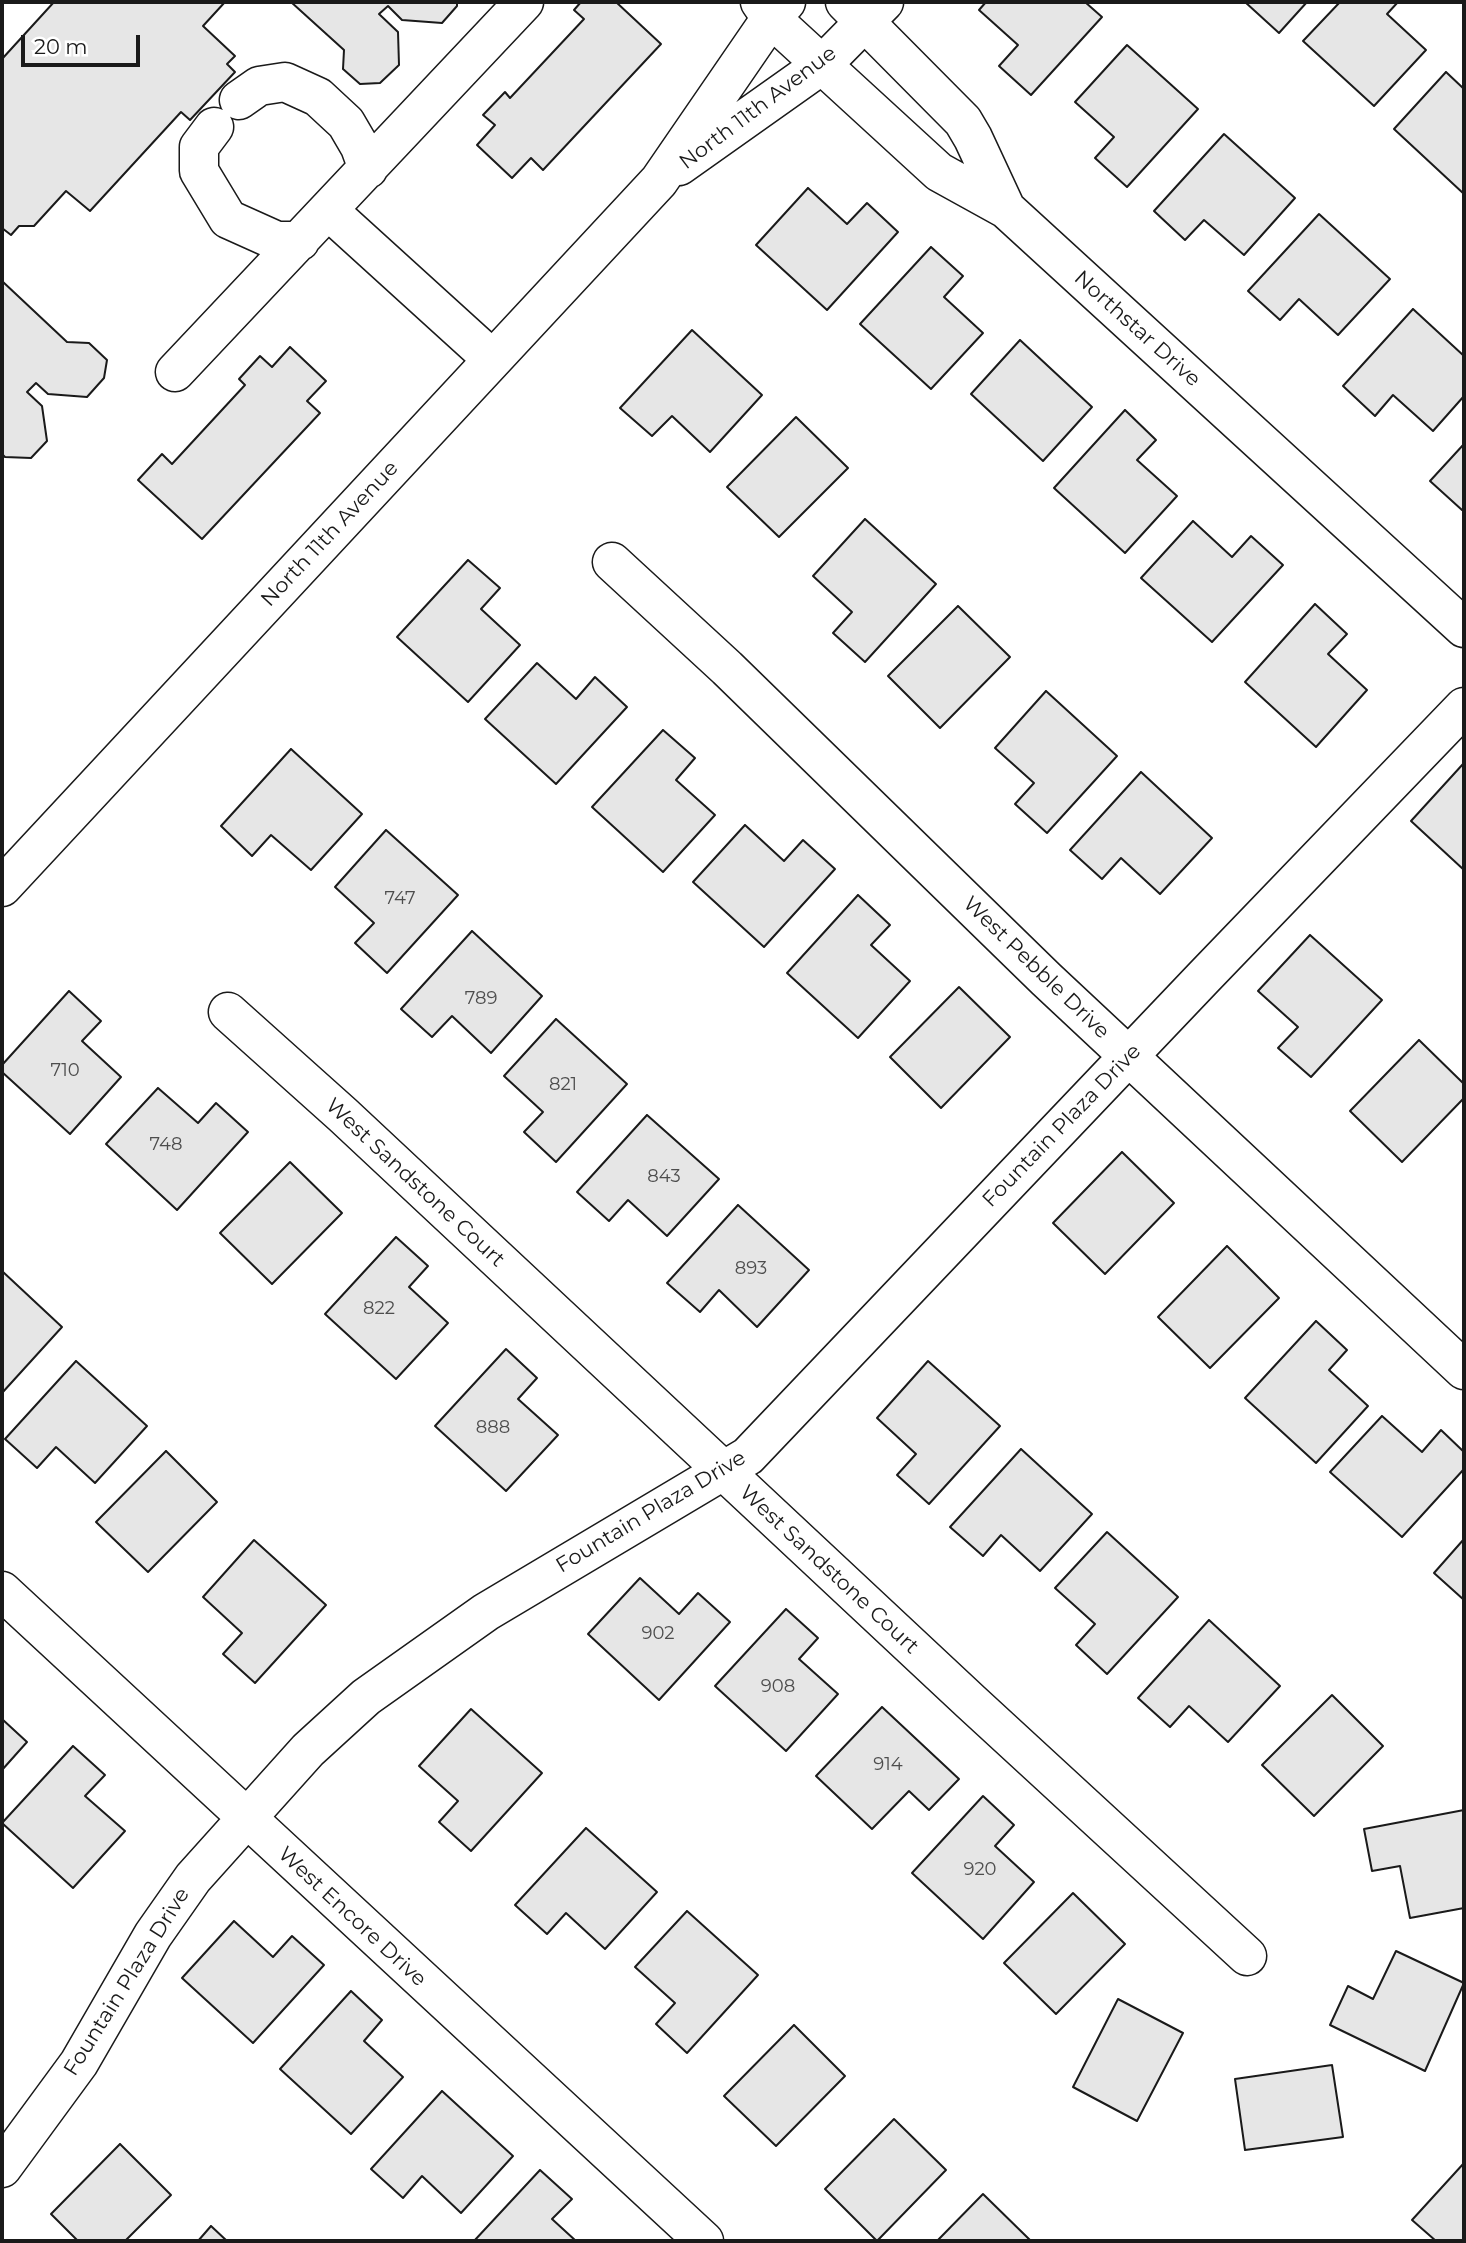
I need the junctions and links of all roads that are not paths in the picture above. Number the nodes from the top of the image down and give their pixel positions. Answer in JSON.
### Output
{"nodes":[{"id":1,"x":524,"y":2,"type":"edge"},
{"id":2,"x":772,"y":7,"type":"edge"},
{"id":3,"x":865,"y":8,"type":"edge"},
{"id":4,"x":823,"y":64,"type":"junction"},
{"id":5,"x":368,"y":169,"type":"junction"},
{"id":6,"x":659,"y":181,"type":"junction"},
{"id":7,"x":1006,"y":209,"type":"junction"},
{"id":8,"x":328,"y":210,"type":"junction"},
{"id":9,"x":300,"y":240,"type":"junction"},
{"id":10,"x":492,"y":359,"type":"junction"},
{"id":11,"x":176,"y":372,"type":"dead end"},
{"id":12,"x":612,"y":562,"type":"dead end"},
{"id":13,"x":1464,"y":628,"type":"edge"},
{"id":14,"x":1464,"y":707,"type":"edge"},
{"id":15,"x":2,"y":887,"type":"edge"},
{"id":16,"x":228,"y":1012,"type":"dead end"},
{"id":17,"x":1128,"y":1056,"type":"junction"},
{"id":18,"x":1464,"y":1370,"type":"edge"},
{"id":19,"x":723,"y":1471,"type":"junction"},
{"id":20,"x":2,"y":1591,"type":"edge"},
{"id":21,"x":246,"y":1819,"type":"junction"},
{"id":22,"x":1247,"y":1956,"type":"dead end"},
{"id":23,"x":2,"y":2168,"type":"edge"},
{"id":24,"x":704,"y":2241,"type":"edge"}],
"edges":[{"from":1,"to":5,"type":"street"},
{"from":2,"to":4,"type":"street"},
{"from":2,"to":6,"type":"street","name":"North 11th Avenue"},
{"from":3,"to":4,"type":"street","name":"North 11th Avenue"},
{"from":3,"to":7,"type":"street","name":"Northstar Drive"},
{"from":4,"to":6,"type":"street","name":"North 11th Avenue"},
{"from":4,"to":7,"type":"street"},
{"from":5,"to":8,"type":"street"},
{"from":5,"to":9,"type":"street"},
{"from":6,"to":10,"type":"street","name":"North 11th Avenue"},
{"from":7,"to":13,"type":"street","name":"Northstar Drive"},
{"from":8,"to":9,"type":"street"},
{"from":8,"to":10,"type":"street"},
{"from":9,"to":11,"type":"street"},
{"from":10,"to":15,"type":"street","name":"North 11th Avenue"},
{"from":12,"to":17,"type":"street","name":"West Pebble Drive"},
{"from":14,"to":17,"type":"street","name":"Fountain Plaza Drive"},
{"from":16,"to":19,"type":"street","name":"West Sandstone Court"},
{"from":17,"to":18,"type":"street","name":"West Pebble Drive"},
{"from":17,"to":19,"type":"street","name":"Fountain Plaza Drive"},
{"from":19,"to":21,"type":"street","name":"Fountain Plaza Drive"},
{"from":19,"to":22,"type":"street","name":"West Sandstone Court"},
{"from":20,"to":21,"type":"street","name":"West Encore Drive"},
{"from":21,"to":23,"type":"street","name":"Fountain Plaza Drive"},
{"from":21,"to":24,"type":"street","name":"West Encore Drive"}]}
